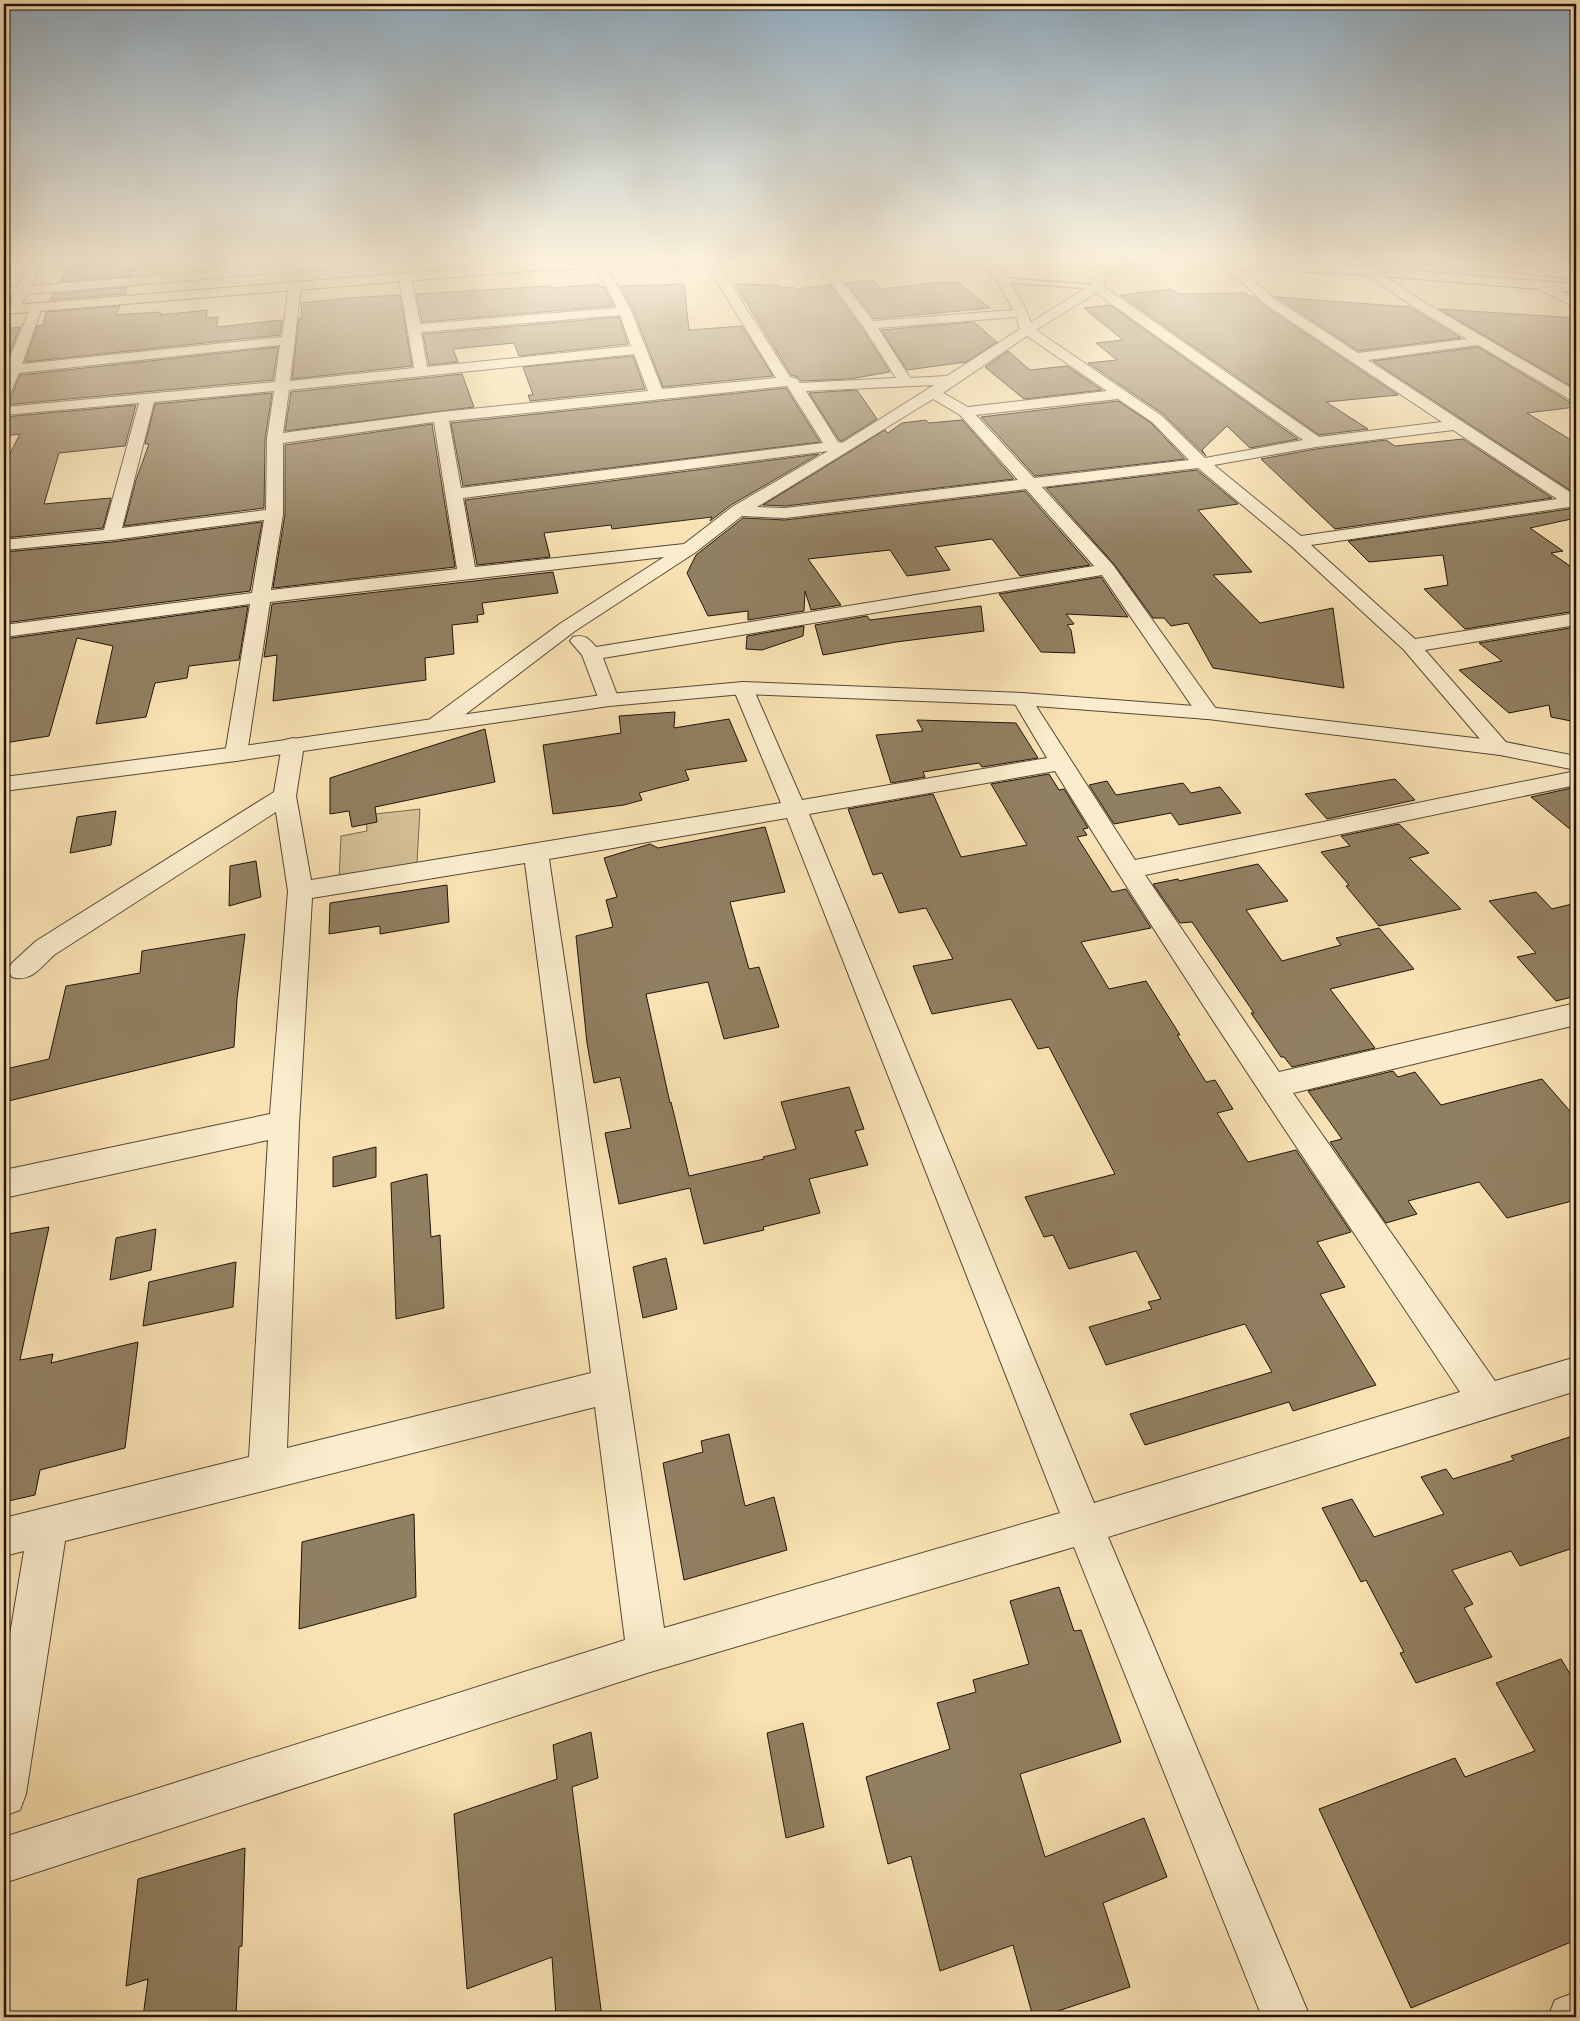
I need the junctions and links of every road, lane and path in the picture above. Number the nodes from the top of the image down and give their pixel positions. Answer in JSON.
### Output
{"nodes":[{"id":1,"x":17,"y":353,"type":"edge"},
{"id":2,"x":181,"y":353,"type":"edge"},
{"id":3,"x":287,"y":353,"type":"edge"},
{"id":4,"x":418,"y":353,"type":"edge"},
{"id":5,"x":595,"y":353,"type":"edge"},
{"id":6,"x":642,"y":353,"type":"edge"},
{"id":7,"x":771,"y":353,"type":"edge"},
{"id":8,"x":887,"y":353,"type":"edge"},
{"id":9,"x":991,"y":353,"type":"edge"},
{"id":10,"x":1061,"y":353,"type":"edge"},
{"id":11,"x":1189,"y":353,"type":"edge"},
{"id":12,"x":1347,"y":353,"type":"edge"},
{"id":13,"x":1389,"y":353,"type":"edge"},
{"id":14,"x":1501,"y":353,"type":"edge"},
{"id":15,"x":1354,"y":358,"type":"junction"},
{"id":16,"x":421,"y":370,"type":"junction"},
{"id":17,"x":8,"y":375,"type":"edge"},
{"id":18,"x":950,"y":380,"type":"junction"},
{"id":19,"x":904,"y":381,"type":"junction"},
{"id":20,"x":791,"y":384,"type":"junction"},
{"id":21,"x":283,"y":386,"type":"junction"},
{"id":22,"x":4,"y":393,"type":"edge"},
{"id":23,"x":933,"y":393,"type":"junction"},
{"id":24,"x":1120,"y":394,"type":"junction"},
{"id":25,"x":657,"y":395,"type":"junction"},
{"id":26,"x":1575,"y":396,"type":"edge"},
{"id":27,"x":148,"y":398,"type":"junction"},
{"id":28,"x":4,"y":411,"type":"edge"},
{"id":29,"x":965,"y":412,"type":"junction"},
{"id":30,"x":441,"y":418,"type":"junction"},
{"id":31,"x":1454,"y":425,"type":"junction"},
{"id":32,"x":275,"y":439,"type":"junction"},
{"id":33,"x":1316,"y":442,"type":"junction"},
{"id":34,"x":839,"y":447,"type":"junction"},
{"id":35,"x":1201,"y":464,"type":"junction"},
{"id":36,"x":1028,"y":483,"type":"junction"},
{"id":37,"x":454,"y":494,"type":"junction"},
{"id":38,"x":1575,"y":502,"type":"edge"},
{"id":39,"x":738,"y":511,"type":"junction"},
{"id":40,"x":274,"y":514,"type":"junction"},
{"id":41,"x":112,"y":535,"type":"junction"},
{"id":42,"x":1297,"y":542,"type":"junction"},
{"id":43,"x":4,"y":545,"type":"edge"},
{"id":44,"x":690,"y":548,"type":"junction"},
{"id":45,"x":1107,"y":569,"type":"junction"},
{"id":46,"x":467,"y":572,"type":"junction"},
{"id":47,"x":261,"y":597,"type":"junction"},
{"id":48,"x":1576,"y":619,"type":"edge"},
{"id":49,"x":568,"y":627,"type":"junction"},
{"id":50,"x":4,"y":632,"type":"edge"},
{"id":51,"x":1411,"y":646,"type":"junction"},
{"id":52,"x":591,"y":654,"type":"junction"},
{"id":53,"x":743,"y":688,"type":"junction"},
{"id":54,"x":608,"y":700,"type":"junction"},
{"id":55,"x":1022,"y":700,"type":"junction"},
{"id":56,"x":1208,"y":713,"type":"junction"},
{"id":57,"x":438,"y":724,"type":"junction"},
{"id":58,"x":293,"y":745,"type":"junction"},
{"id":59,"x":1500,"y":748,"type":"junction"},
{"id":60,"x":236,"y":754,"type":"junction"},
{"id":61,"x":1576,"y":762,"type":"edge"},
{"id":62,"x":1060,"y":763,"type":"junction"},
{"id":63,"x":1576,"y":778,"type":"edge"},
{"id":64,"x":4,"y":784,"type":"edge"},
{"id":65,"x":285,"y":796,"type":"junction"},
{"id":66,"x":795,"y":809,"type":"junction"},
{"id":67,"x":536,"y":854,"type":"junction"},
{"id":68,"x":1128,"y":870,"type":"junction"},
{"id":69,"x":300,"y":891,"type":"junction"},
{"id":70,"x":20,"y":970,"type":"dead end"},
{"id":71,"x":1576,"y":1014,"type":"edge"},
{"id":72,"x":1272,"y":1086,"type":"junction"},
{"id":73,"x":284,"y":1124,"type":"junction"},
{"id":74,"x":4,"y":1184,"type":"edge"},
{"id":75,"x":1576,"y":1374,"type":"edge"},
{"id":76,"x":610,"y":1386,"type":"junction"},
{"id":77,"x":1487,"y":1401,"type":"junction"},
{"id":78,"x":267,"y":1472,"type":"junction"},
{"id":79,"x":1084,"y":1525,"type":"junction"},
{"id":80,"x":48,"y":1526,"type":"junction"},
{"id":81,"x":4,"y":1537,"type":"edge"},
{"id":82,"x":647,"y":1654,"type":"junction"},
{"id":83,"x":4,"y":1794,"type":"edge"},
{"id":84,"x":4,"y":1860,"type":"edge"},
{"id":85,"x":1576,"y":2016,"type":"edge"},
{"id":86,"x":1286,"y":2017,"type":"edge"},
{"id":87,"x":1572,"y":2017,"type":"edge"}],
"edges":[{"from":1,"to":17,"type":"street"},
{"from":2,"to":17,"type":"street"},
{"from":3,"to":21,"type":"street"},
{"from":4,"to":16,"type":"street"},
{"from":5,"to":16,"type":"street"},
{"from":6,"to":25,"type":"street"},
{"from":7,"to":20,"type":"street"},
{"from":8,"to":19,"type":"street"},
{"from":9,"to":18,"type":"street"},
{"from":10,"to":24,"type":"street"},
{"from":11,"to":33,"type":"street"},
{"from":12,"to":15,"type":"street"},
{"from":13,"to":15,"type":"street"},
{"from":14,"to":26,"type":"street"},
{"from":15,"to":31,"type":"street"},
{"from":16,"to":21,"type":"street"},
{"from":17,"to":22,"type":"street"},
{"from":18,"to":19,"type":"street"},
{"from":18,"to":23,"type":"street"},
{"from":19,"to":20,"type":"street"},
{"from":20,"to":25,"type":"street"},
{"from":20,"to":34,"type":"street"},
{"from":21,"to":27,"type":"street"},
{"from":21,"to":32,"type":"street"},
{"from":23,"to":29,"type":"street"},
{"from":23,"to":34,"type":"street"},
{"from":24,"to":29,"type":"street"},
{"from":24,"to":35,"type":"street"},
{"from":25,"to":30,"type":"street"},
{"from":27,"to":28,"type":"street"},
{"from":27,"to":41,"type":"street"},
{"from":29,"to":36,"type":"street"},
{"from":30,"to":32,"type":"street"},
{"from":30,"to":37,"type":"street"},
{"from":31,"to":33,"type":"street"},
{"from":31,"to":38,"type":"street"},
{"from":32,"to":40,"type":"street"},
{"from":33,"to":35,"type":"street"},
{"from":34,"to":37,"type":"street"},
{"from":34,"to":39,"type":"street"},
{"from":35,"to":36,"type":"street"},
{"from":35,"to":42,"type":"street"},
{"from":36,"to":39,"type":"street"},
{"from":36,"to":45,"type":"street"},
{"from":37,"to":46,"type":"street"},
{"from":38,"to":42,"type":"street"},
{"from":39,"to":44,"type":"street"},
{"from":40,"to":41,"type":"street"},
{"from":40,"to":47,"type":"street"},
{"from":41,"to":43,"type":"street"},
{"from":42,"to":51,"type":"street"},
{"from":44,"to":46,"type":"street"},
{"from":44,"to":49,"type":"street"},
{"from":45,"to":52,"type":"street"},
{"from":45,"to":56,"type":"street"},
{"from":46,"to":47,"type":"street"},
{"from":47,"to":50,"type":"street"},
{"from":47,"to":60,"type":"street"},
{"from":48,"to":51,"type":"street"},
{"from":49,"to":52,"type":"street"},
{"from":49,"to":57,"type":"street"},
{"from":51,"to":59,"type":"street"},
{"from":52,"to":54,"type":"street"},
{"from":53,"to":54,"type":"street"},
{"from":53,"to":55,"type":"street"},
{"from":53,"to":66,"type":"street"},
{"from":54,"to":57,"type":"street"},
{"from":55,"to":56,"type":"street"},
{"from":55,"to":62,"type":"street"},
{"from":56,"to":59,"type":"street"},
{"from":57,"to":58,"type":"street"},
{"from":58,"to":60,"type":"street"},
{"from":58,"to":65,"type":"street"},
{"from":59,"to":61,"type":"street"},
{"from":60,"to":64,"type":"street"},
{"from":62,"to":66,"type":"street"},
{"from":62,"to":68,"type":"street"},
{"from":63,"to":68,"type":"street"},
{"from":65,"to":69,"type":"street"},
{"from":65,"to":70,"type":"street"},
{"from":66,"to":67,"type":"street"},
{"from":66,"to":79,"type":"street"},
{"from":67,"to":69,"type":"street"},
{"from":67,"to":76,"type":"street"},
{"from":68,"to":72,"type":"street"},
{"from":69,"to":73,"type":"street"},
{"from":71,"to":72,"type":"street"},
{"from":72,"to":77,"type":"street"},
{"from":73,"to":74,"type":"street"},
{"from":73,"to":78,"type":"street"},
{"from":75,"to":77,"type":"street"},
{"from":76,"to":78,"type":"street"},
{"from":76,"to":82,"type":"street"},
{"from":77,"to":79,"type":"street"},
{"from":78,"to":80,"type":"street"},
{"from":79,"to":82,"type":"street"},
{"from":79,"to":86,"type":"street"},
{"from":80,"to":81,"type":"street"},
{"from":80,"to":83,"type":"street"},
{"from":82,"to":84,"type":"street"},
{"from":85,"to":87,"type":"street"}]}
